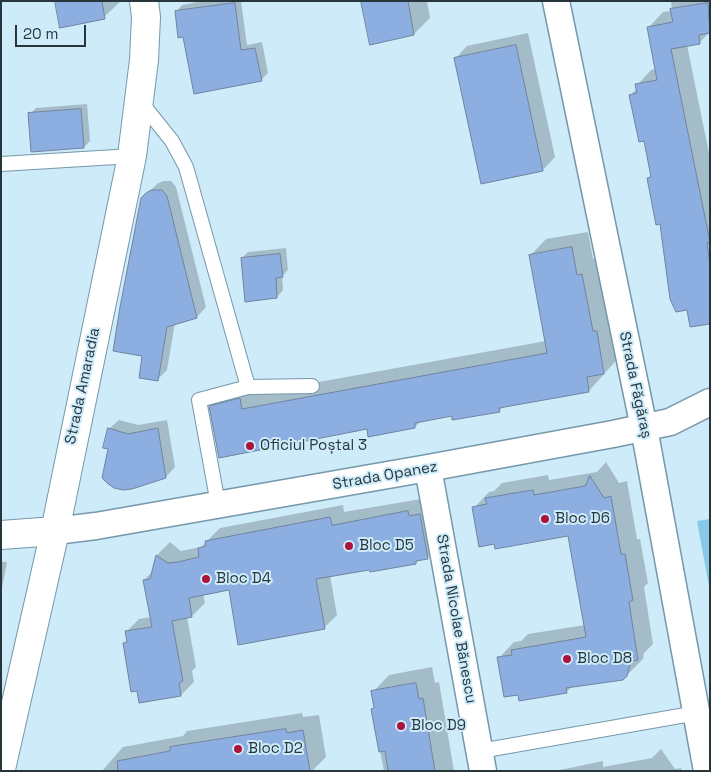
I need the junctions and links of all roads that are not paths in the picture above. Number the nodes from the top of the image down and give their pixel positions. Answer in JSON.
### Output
{"nodes":[{"id":1,"x":144,"y":1,"type":"edge"},
{"id":2,"x":556,"y":1,"type":"edge"},
{"id":3,"x":139,"y":100,"type":"junction"},
{"id":4,"x":132,"y":156,"type":"junction"},
{"id":5,"x":1,"y":164,"type":"edge"},
{"id":6,"x":312,"y":386,"type":"dead end"},
{"id":7,"x":248,"y":387,"type":"junction"},
{"id":8,"x":710,"y":402,"type":"edge"},
{"id":9,"x":644,"y":428,"type":"junction"},
{"id":10,"x":428,"y":468,"type":"junction"},
{"id":11,"x":218,"y":504,"type":"junction"},
{"id":12,"x":55,"y":531,"type":"junction"},
{"id":13,"x":1,"y":535,"type":"edge"},
{"id":14,"x":697,"y":713,"type":"junction"},
{"id":15,"x":482,"y":761,"type":"edge"},
{"id":16,"x":1,"y":769,"type":"edge"},
{"id":17,"x":707,"y":771,"type":"edge"}],
"edges":[{"from":1,"to":3,"type":"main road","name":"Strada Amaradia"},
{"from":2,"to":9,"type":"street","name":"Strada Făgăraș"},
{"from":3,"to":4,"type":"main road","name":"Strada Amaradia"},
{"from":3,"to":7,"type":"lane"},
{"from":4,"to":5,"type":"lane"},
{"from":4,"to":12,"type":"main road","name":"Strada Amaradia"},
{"from":6,"to":7,"type":"lane"},
{"from":7,"to":11,"type":"lane"},
{"from":8,"to":9,"type":"street","name":"Strada Opanez"},
{"from":9,"to":10,"type":"street","name":"Strada Opanez"},
{"from":9,"to":14,"type":"street","name":"Strada Făgăraș"},
{"from":10,"to":11,"type":"street","name":"Strada Opanez"},
{"from":10,"to":15,"type":"street","name":"Strada Nicolae Bănescu"},
{"from":11,"to":12,"type":"street","name":"Strada Opanez"},
{"from":12,"to":13,"type":"main road"},
{"from":12,"to":16,"type":"main road","name":"Strada Amaradia"},
{"from":14,"to":15,"type":"lane"},
{"from":14,"to":17,"type":"street","name":"Strada Făgăraș"}]}
